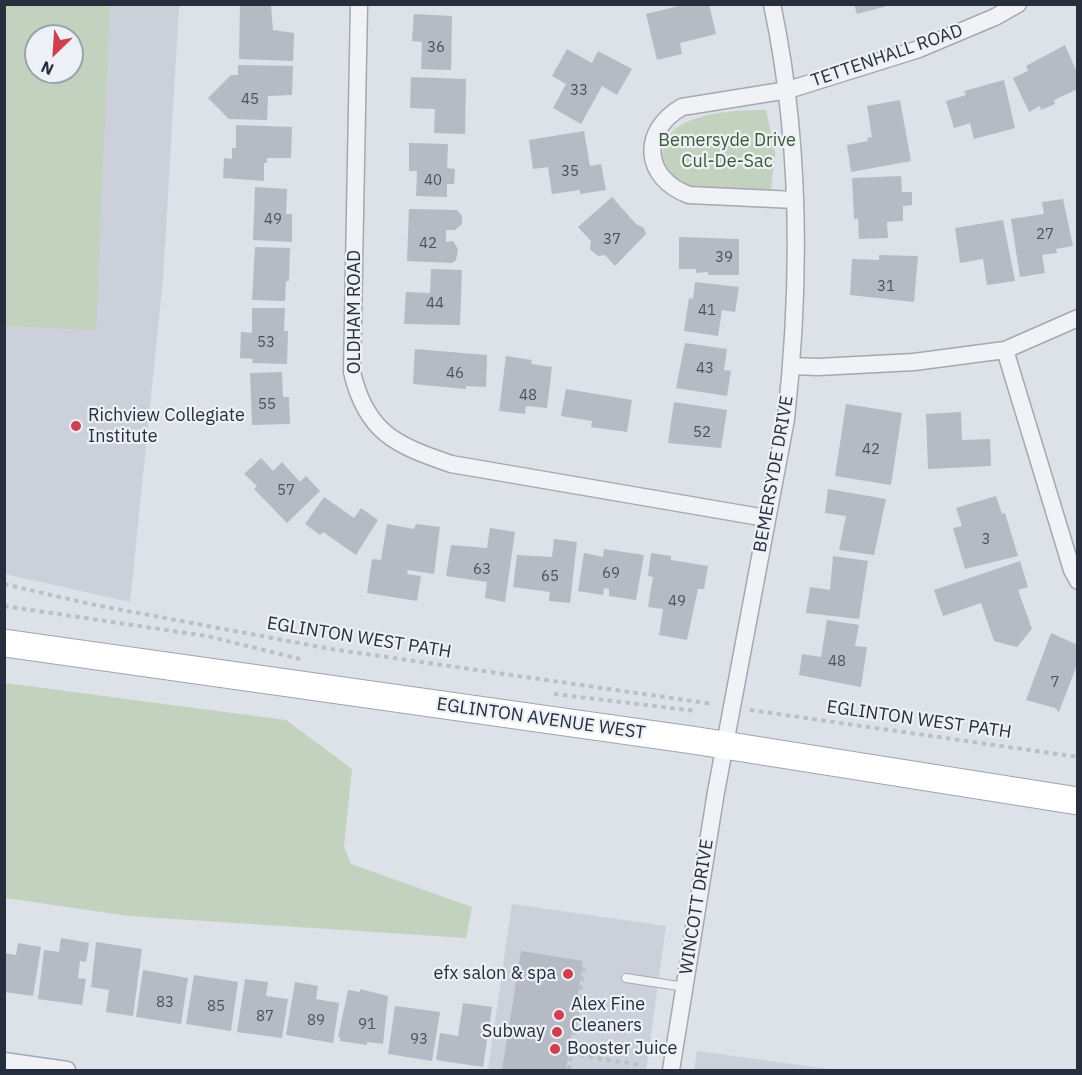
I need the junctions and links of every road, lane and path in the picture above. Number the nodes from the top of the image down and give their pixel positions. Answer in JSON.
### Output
{"nodes":[{"id":1,"x":359,"y":4,"type":"edge"},
{"id":2,"x":772,"y":4,"type":"edge"},
{"id":3,"x":1018,"y":4,"type":"edge"},
{"id":4,"x":788,"y":90,"type":"junction"},
{"id":5,"x":795,"y":200,"type":"junction"},
{"id":6,"x":1077,"y":318,"type":"edge"},
{"id":7,"x":1005,"y":350,"type":"junction"},
{"id":8,"x":792,"y":366,"type":"junction"},
{"id":9,"x":766,"y":518,"type":"junction"},
{"id":10,"x":1071,"y":543,"type":"edge"},
{"id":11,"x":1077,"y":581,"type":"edge"},
{"id":12,"x":4,"y":584,"type":"edge"},
{"id":13,"x":4,"y":606,"type":"edge"},
{"id":14,"x":4,"y":643,"type":"edge"},
{"id":15,"x":302,"y":659,"type":"dead end"},
{"id":16,"x":546,"y":693,"type":"dead end"},
{"id":17,"x":711,"y":704,"type":"dead end"},
{"id":18,"x":696,"y":711,"type":"dead end"},
{"id":19,"x":757,"y":711,"type":"dead end"},
{"id":20,"x":725,"y":745,"type":"junction"},
{"id":21,"x":1077,"y":757,"type":"edge"},
{"id":22,"x":1077,"y":801,"type":"edge"},
{"id":23,"x":584,"y":965,"type":"dead end"},
{"id":24,"x":626,"y":978,"type":"dead end"},
{"id":25,"x":685,"y":987,"type":"junction"},
{"id":26,"x":571,"y":1054,"type":"junction"},
{"id":27,"x":4,"y":1061,"type":"edge"},
{"id":28,"x":641,"y":1065,"type":"dead end"},
{"id":29,"x":67,"y":1071,"type":"edge"},
{"id":30,"x":569,"y":1071,"type":"edge"},
{"id":31,"x":671,"y":1071,"type":"edge"}],
"edges":[{"from":1,"to":9,"type":"street","name":"OLDHAM ROAD"},
{"from":2,"to":4,"type":"street","name":"BEMERSYDE DRIVE"},
{"from":3,"to":4,"type":"street","name":"TETTENHALL ROAD"},
{"from":4,"to":5,"type":"street","name":"BEMERSYDE DRIVE"},
{"from":4,"to":5,"type":"street"},
{"from":5,"to":8,"type":"street","name":"BEMERSYDE DRIVE"},
{"from":6,"to":7,"type":"street"},
{"from":7,"to":8,"type":"street"},
{"from":7,"to":10,"type":"street"},
{"from":8,"to":9,"type":"street","name":"BEMERSYDE DRIVE"},
{"from":9,"to":20,"type":"street","name":"BEMERSYDE DRIVE"},
{"from":10,"to":11,"type":"street"},
{"from":12,"to":17,"type":"path","name":"EGLINTON WEST PATH"},
{"from":13,"to":15,"type":"path"},
{"from":14,"to":20,"type":"main road","name":"EGLINTON AVENUE WEST"},
{"from":16,"to":18,"type":"path"},
{"from":19,"to":21,"type":"path","name":"EGLINTON WEST PATH"},
{"from":20,"to":22,"type":"main road","name":"EGLINTON AVENUE WEST"},
{"from":20,"to":25,"type":"street","name":"WINCOTT DRIVE"},
{"from":23,"to":26,"type":"path"},
{"from":24,"to":25,"type":"lane"},
{"from":25,"to":31,"type":"street","name":"WINCOTT DRIVE"},
{"from":26,"to":28,"type":"path"},
{"from":26,"to":30,"type":"path"},
{"from":27,"to":29,"type":"street"}]}
